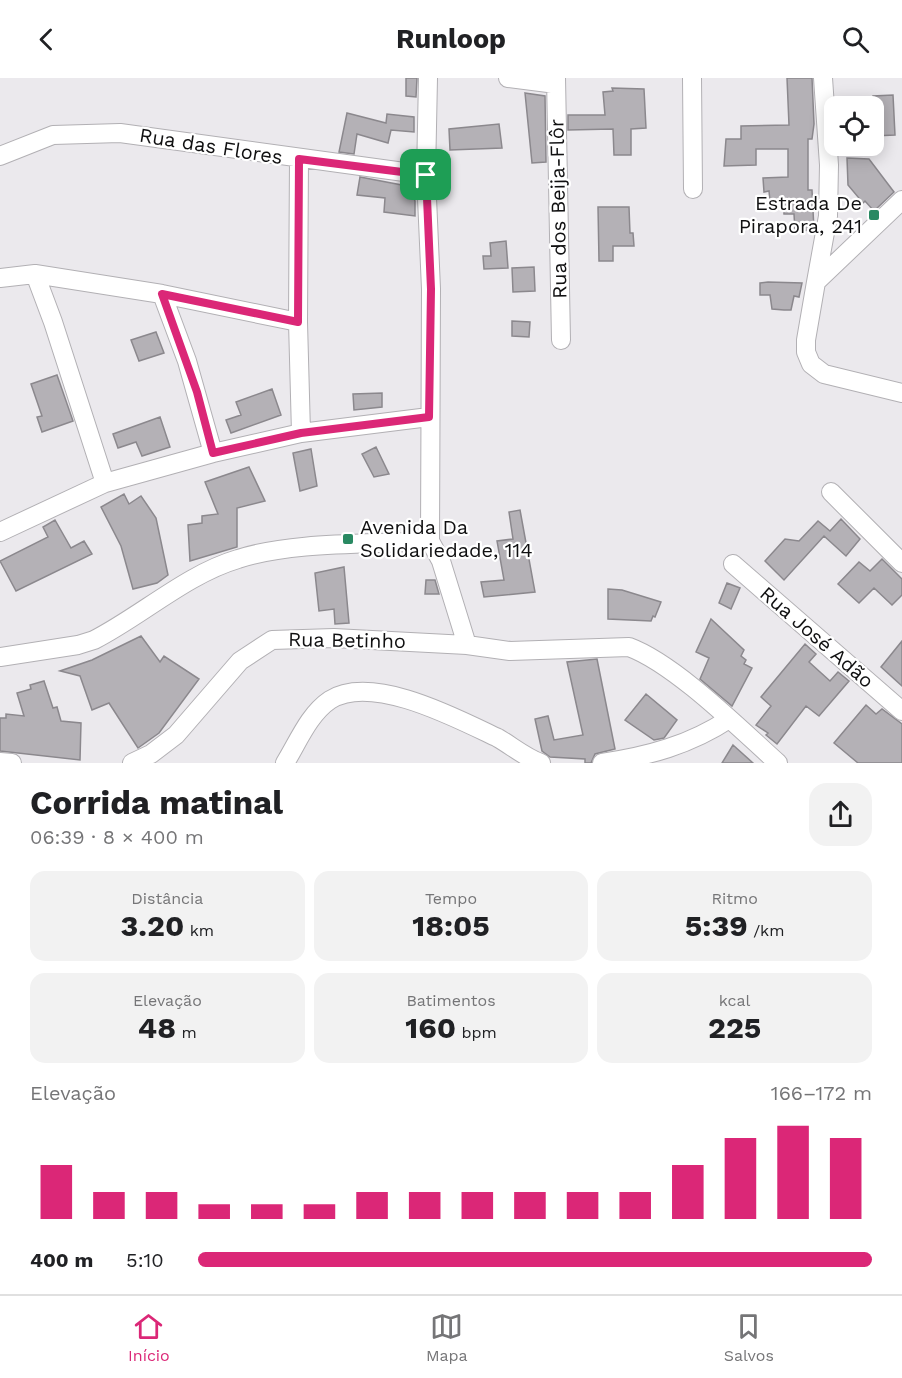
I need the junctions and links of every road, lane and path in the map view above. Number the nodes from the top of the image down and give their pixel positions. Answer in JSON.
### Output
{"nodes":[{"id":1,"x":428,"y":78,"type":"edge"},
{"id":2,"x":508,"y":78,"type":"edge"},
{"id":3,"x":692,"y":78,"type":"edge"},
{"id":4,"x":823,"y":78,"type":"edge"},
{"id":5,"x":556,"y":81,"type":"edge"},
{"id":6,"x":0,"y":156,"type":"edge"},
{"id":7,"x":299,"y":159,"type":"junction"},
{"id":8,"x":426,"y":175,"type":"junction"},
{"id":9,"x":693,"y":189,"type":"dead end"},
{"id":10,"x":902,"y":200,"type":"edge"},
{"id":11,"x":35,"y":274,"type":"junction"},
{"id":12,"x":0,"y":278,"type":"edge"},
{"id":13,"x":816,"y":282,"type":"junction"},
{"id":14,"x":162,"y":294,"type":"junction"},
{"id":15,"x":298,"y":322,"type":"junction"},
{"id":16,"x":561,"y":340,"type":"dead end"},
{"id":17,"x":902,"y":393,"type":"edge"},
{"id":18,"x":429,"y":417,"type":"junction"},
{"id":19,"x":301,"y":433,"type":"junction"},
{"id":20,"x":213,"y":453,"type":"junction"},
{"id":21,"x":105,"y":483,"type":"junction"},
{"id":22,"x":831,"y":492,"type":"dead end"},
{"id":23,"x":0,"y":532,"type":"edge"},
{"id":24,"x":430,"y":541,"type":"junction"},
{"id":25,"x":902,"y":563,"type":"edge"},
{"id":26,"x":733,"y":564,"type":"dead end"},
{"id":27,"x":466,"y":645,"type":"junction"},
{"id":28,"x":0,"y":657,"type":"edge"},
{"id":29,"x":902,"y":711,"type":"edge"},
{"id":30,"x":729,"y":719,"type":"junction"},
{"id":31,"x":0,"y":762,"type":"edge"},
{"id":32,"x":12,"y":763,"type":"edge"},
{"id":33,"x":132,"y":763,"type":"edge"},
{"id":34,"x":285,"y":763,"type":"edge"},
{"id":35,"x":541,"y":763,"type":"edge"},
{"id":36,"x":602,"y":763,"type":"edge"},
{"id":37,"x":778,"y":763,"type":"edge"}],
"edges":[{"from":1,"to":8,"type":"street"},
{"from":2,"to":5,"type":"street"},
{"from":3,"to":9,"type":"street"},
{"from":4,"to":13,"type":"street"},
{"from":5,"to":16,"type":"street","name":"Rua dos Beija-Flôr"},
{"from":6,"to":7,"type":"street","name":"Rua das Flores"},
{"from":7,"to":8,"type":"street","name":"Rua das Flores"},
{"from":7,"to":15,"type":"street"},
{"from":8,"to":18,"type":"street"},
{"from":10,"to":13,"type":"street"},
{"from":11,"to":12,"type":"street"},
{"from":11,"to":14,"type":"street"},
{"from":11,"to":21,"type":"street"},
{"from":13,"to":17,"type":"street"},
{"from":14,"to":15,"type":"street"},
{"from":14,"to":20,"type":"street"},
{"from":15,"to":19,"type":"street"},
{"from":18,"to":19,"type":"street"},
{"from":18,"to":24,"type":"street"},
{"from":19,"to":20,"type":"street"},
{"from":20,"to":21,"type":"street"},
{"from":21,"to":23,"type":"street"},
{"from":22,"to":25,"type":"street"},
{"from":24,"to":27,"type":"street"},
{"from":24,"to":28,"type":"street"},
{"from":26,"to":29,"type":"street","name":"Rua José Adão"},
{"from":27,"to":30,"type":"street","name":"Rua Betinho"},
{"from":27,"to":33,"type":"street","name":"Rua Betinho"},
{"from":30,"to":36,"type":"street"},
{"from":30,"to":37,"type":"street","name":"Rua Betinho"},
{"from":31,"to":32,"type":"street"},
{"from":34,"to":35,"type":"street"}]}
